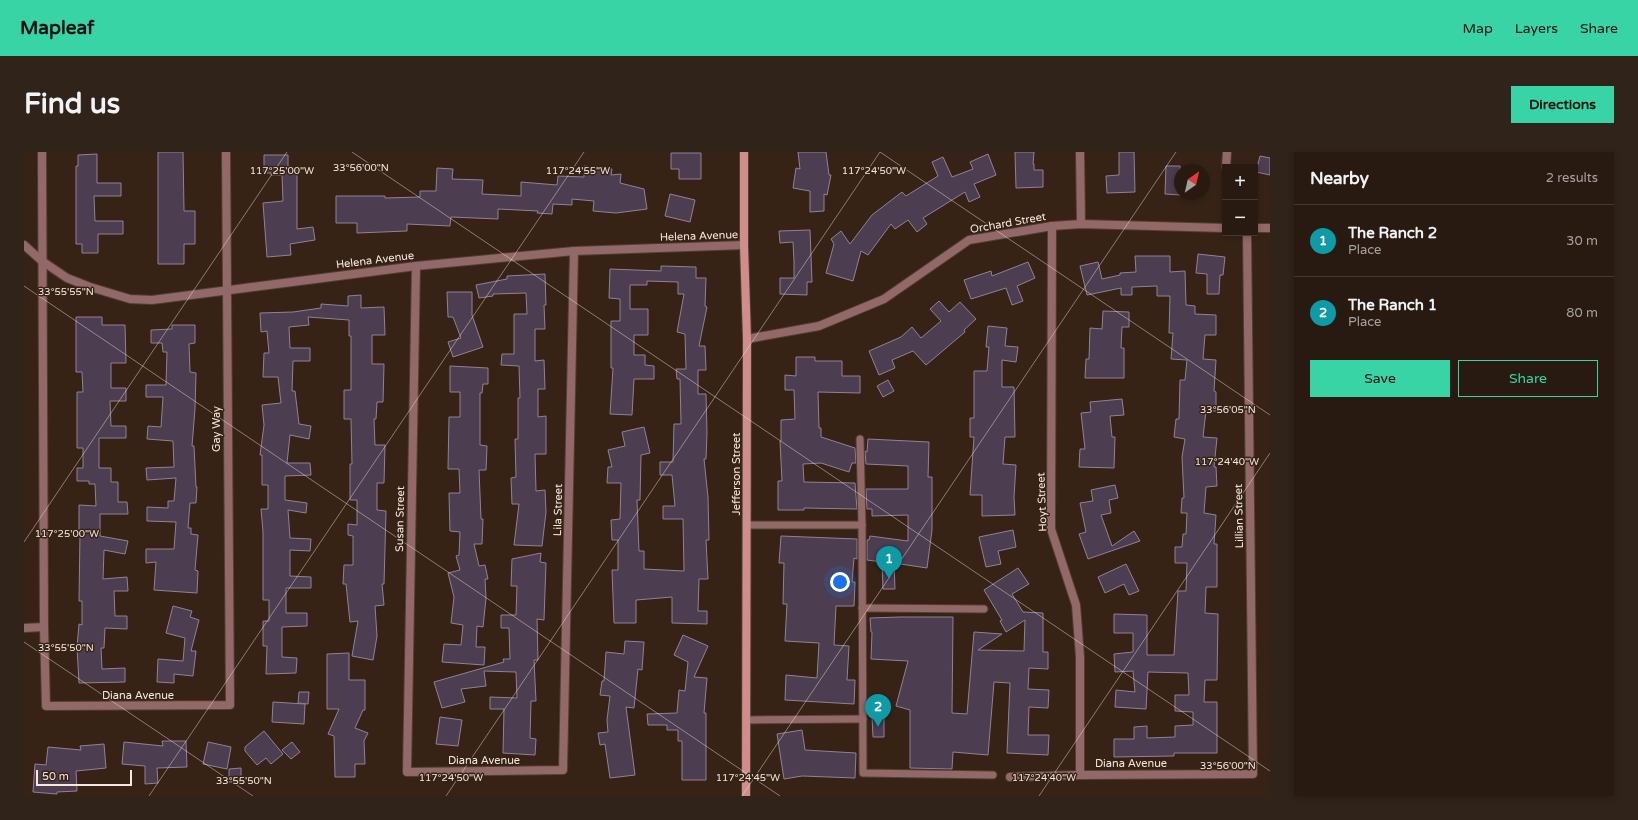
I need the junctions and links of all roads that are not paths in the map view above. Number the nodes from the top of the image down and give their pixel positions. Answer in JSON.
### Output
{"nodes":[{"id":1,"x":42,"y":152,"type":"edge"},
{"id":2,"x":226,"y":152,"type":"edge"},
{"id":3,"x":744,"y":152,"type":"edge"},
{"id":4,"x":1080,"y":152,"type":"edge"},
{"id":5,"x":1227,"y":152,"type":"edge"},
{"id":6,"x":1226,"y":164,"type":"edge"},
{"id":7,"x":1081,"y":224,"type":"junction"},
{"id":8,"x":1052,"y":226,"type":"junction"},
{"id":9,"x":1222,"y":228,"type":"edge"},
{"id":10,"x":1258,"y":228,"type":"edge"},
{"id":11,"x":1270,"y":228,"type":"edge"},
{"id":12,"x":1247,"y":236,"type":"edge"},
{"id":13,"x":24,"y":245,"type":"edge"},
{"id":14,"x":744,"y":246,"type":"junction"},
{"id":15,"x":574,"y":251,"type":"junction"},
{"id":16,"x":42,"y":261,"type":"junction"},
{"id":17,"x":416,"y":266,"type":"junction"},
{"id":18,"x":226,"y":290,"type":"junction"},
{"id":19,"x":748,"y":339,"type":"junction"},
{"id":20,"x":860,"y":439,"type":"dead end"},
{"id":21,"x":747,"y":525,"type":"junction"},
{"id":22,"x":862,"y":525,"type":"junction"},
{"id":23,"x":862,"y":608,"type":"junction"},
{"id":24,"x":984,"y":609,"type":"dead end"},
{"id":25,"x":24,"y":628,"type":"edge"},
{"id":26,"x":44,"y":628,"type":"junction"},
{"id":27,"x":230,"y":705,"type":"joint"},
{"id":28,"x":863,"y":719,"type":"junction"},
{"id":29,"x":746,"y":720,"type":"junction"},
{"id":30,"x":563,"y":770,"type":"joint"},
{"id":31,"x":406,"y":772,"type":"joint"},
{"id":32,"x":1080,"y":774,"type":"junction"},
{"id":33,"x":1253,"y":774,"type":"joint"},
{"id":34,"x":993,"y":775,"type":"dead end"},
{"id":35,"x":1010,"y":777,"type":"dead end"},
{"id":36,"x":746,"y":796,"type":"edge"}],
"edges":[{"from":1,"to":16,"type":"street"},
{"from":2,"to":18,"type":"street","name":"Gay Way"},
{"from":3,"to":14,"type":"street","name":"Jefferson Street"},
{"from":4,"to":7,"type":"street"},
{"from":5,"to":6,"type":"street"},
{"from":7,"to":8,"type":"street","name":"Orchard Street"},
{"from":7,"to":9,"type":"street","name":"Orchard Street"},
{"from":8,"to":19,"type":"street","name":"Orchard Street"},
{"from":8,"to":32,"type":"street","name":"Hoyt Street"},
{"from":10,"to":11,"type":"street"},
{"from":12,"to":33,"type":"street","name":"Lillian Street"},
{"from":13,"to":16,"type":"street","name":"Helena Avenue"},
{"from":14,"to":15,"type":"street","name":"Helena Avenue"},
{"from":14,"to":19,"type":"street","name":"Jefferson Street"},
{"from":15,"to":17,"type":"street","name":"Helena Avenue"},
{"from":15,"to":30,"type":"street","name":"Lila Street"},
{"from":16,"to":18,"type":"street","name":"Helena Avenue"},
{"from":16,"to":26,"type":"street"},
{"from":17,"to":18,"type":"street","name":"Helena Avenue"},
{"from":17,"to":31,"type":"street","name":"Susan Street"},
{"from":18,"to":27,"type":"street","name":"Gay Way"},
{"from":19,"to":21,"type":"street","name":"Jefferson Street"},
{"from":20,"to":22,"type":"lane"},
{"from":21,"to":22,"type":"lane"},
{"from":21,"to":29,"type":"street","name":"Jefferson Street"},
{"from":22,"to":23,"type":"lane"},
{"from":23,"to":24,"type":"lane"},
{"from":23,"to":28,"type":"lane"},
{"from":25,"to":26,"type":"street"},
{"from":26,"to":27,"type":"street","name":"Diana Avenue"},
{"from":28,"to":29,"type":"lane"},
{"from":28,"to":34,"type":"lane"},
{"from":29,"to":36,"type":"street","name":"Jefferson Street"},
{"from":30,"to":31,"type":"street","name":"Diana Avenue"},
{"from":32,"to":33,"type":"street","name":"Diana Avenue"},
{"from":32,"to":35,"type":"street","name":"Diana Avenue"}]}
